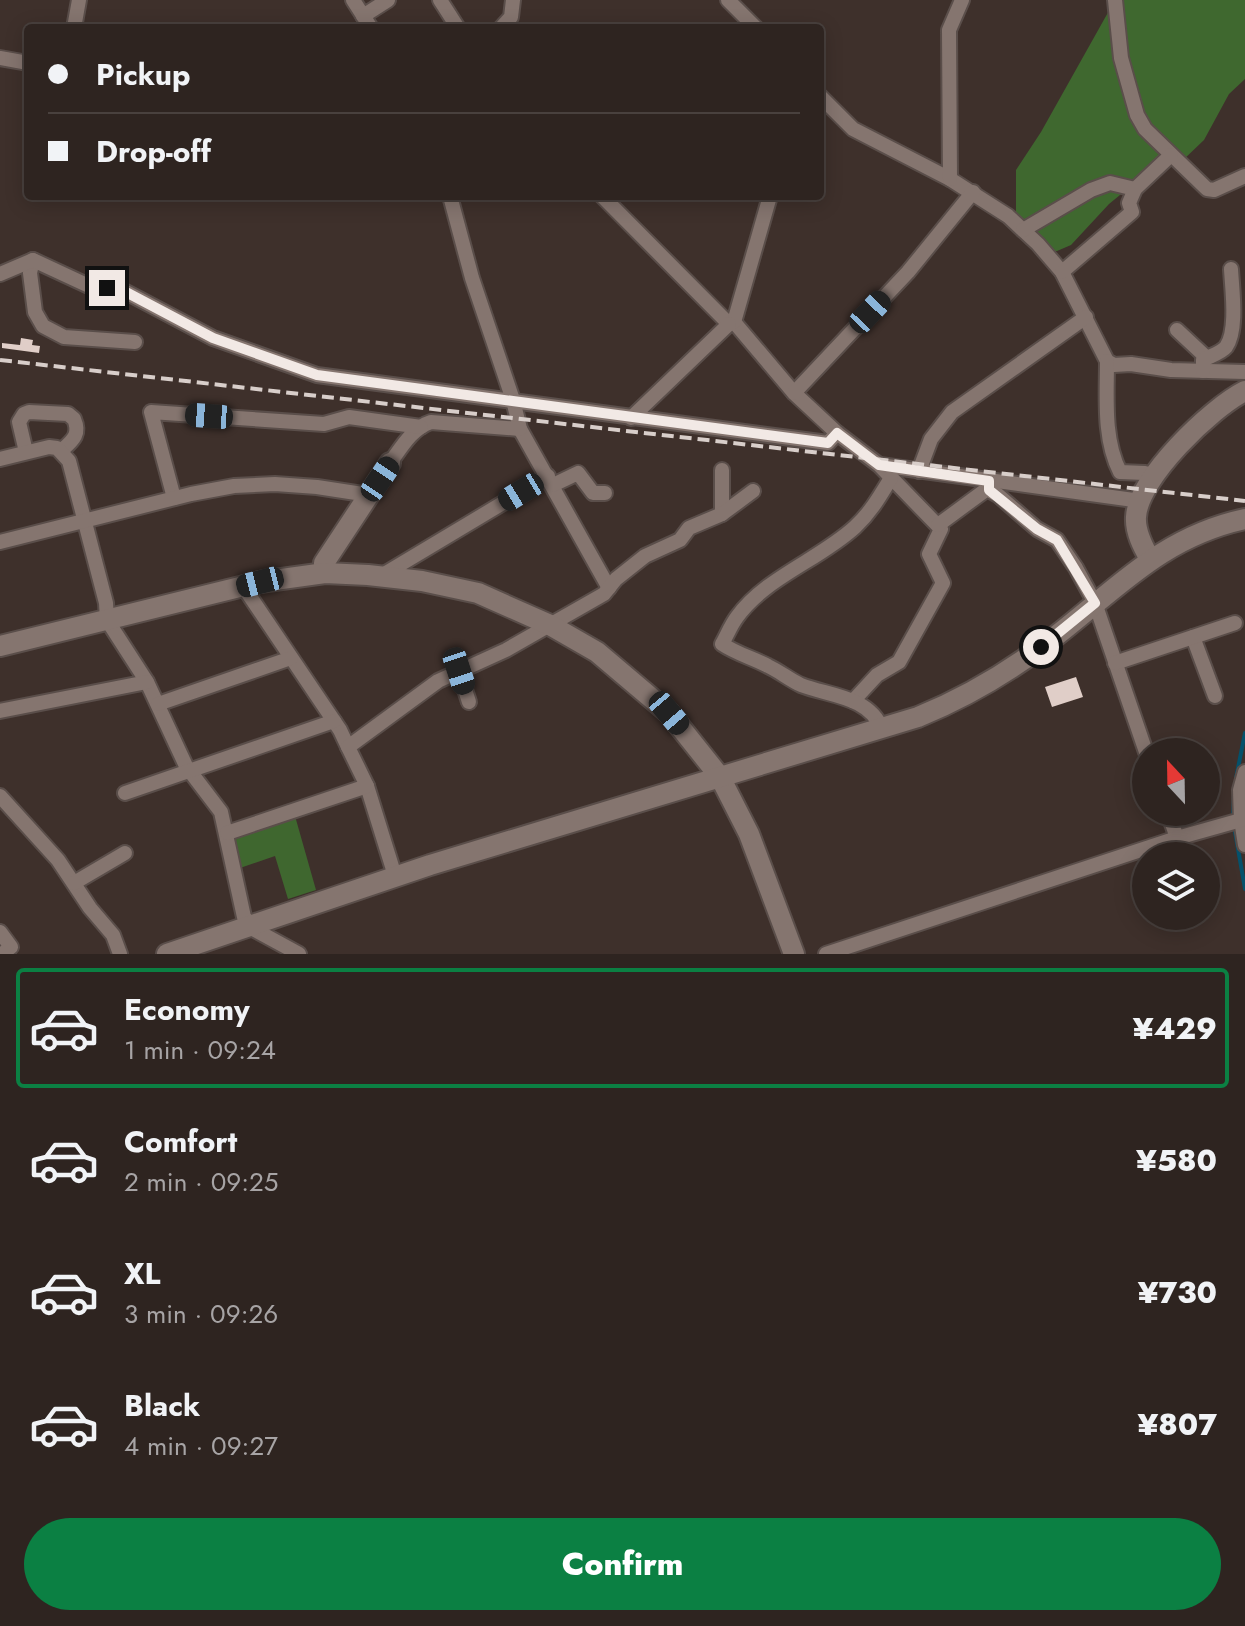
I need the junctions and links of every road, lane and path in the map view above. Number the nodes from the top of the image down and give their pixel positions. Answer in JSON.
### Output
{"nodes":[{"id":1,"x":79,"y":0,"type":"edge"},
{"id":2,"x":353,"y":0,"type":"edge"},
{"id":3,"x":388,"y":0,"type":"edge"},
{"id":4,"x":440,"y":0,"type":"edge"},
{"id":5,"x":513,"y":0,"type":"edge"},
{"id":6,"x":728,"y":0,"type":"edge"},
{"id":7,"x":962,"y":0,"type":"edge"},
{"id":8,"x":1115,"y":0,"type":"edge"},
{"id":9,"x":367,"y":22,"type":"edge"},
{"id":10,"x":75,"y":24,"type":"edge"},
{"id":11,"x":455,"y":24,"type":"edge"},
{"id":12,"x":505,"y":24,"type":"edge"},
{"id":13,"x":752,"y":24,"type":"edge"},
{"id":14,"x":0,"y":58,"type":"edge"},
{"id":15,"x":24,"y":62,"type":"edge"},
{"id":16,"x":824,"y":100,"type":"edge"},
{"id":17,"x":1171,"y":155,"type":"junction"},
{"id":18,"x":1245,"y":176,"type":"edge"},
{"id":19,"x":950,"y":179,"type":"junction"},
{"id":20,"x":1135,"y":189,"type":"junction"},
{"id":21,"x":973,"y":192,"type":"junction"},
{"id":22,"x":451,"y":200,"type":"edge"},
{"id":23,"x":606,"y":200,"type":"edge"},
{"id":24,"x":769,"y":200,"type":"edge"},
{"id":25,"x":1023,"y":230,"type":"junction"},
{"id":26,"x":33,"y":260,"type":"junction"},
{"id":27,"x":1231,"y":269,"type":"dead end"},
{"id":28,"x":1062,"y":272,"type":"junction"},
{"id":29,"x":0,"y":274,"type":"edge"},
{"id":30,"x":1086,"y":317,"type":"junction"},
{"id":31,"x":732,"y":323,"type":"junction"},
{"id":32,"x":1177,"y":330,"type":"dead end"},
{"id":33,"x":135,"y":342,"type":"dead end"},
{"id":34,"x":1107,"y":361,"type":"junction"},
{"id":35,"x":1205,"y":364,"type":"junction"},
{"id":36,"x":1245,"y":372,"type":"edge"},
{"id":37,"x":1245,"y":391,"type":"edge"},
{"id":38,"x":794,"y":393,"type":"junction"},
{"id":39,"x":513,"y":400,"type":"junction"},
{"id":40,"x":631,"y":418,"type":"junction"},
{"id":41,"x":421,"y":427,"type":"junction"},
{"id":42,"x":520,"y":429,"type":"junction"},
{"id":43,"x":837,"y":433,"type":"junction"},
{"id":44,"x":61,"y":451,"type":"junction"},
{"id":45,"x":26,"y":452,"type":"junction"},
{"id":46,"x":0,"y":459,"type":"edge"},
{"id":47,"x":390,"y":463,"type":"joint"},
{"id":48,"x":879,"y":465,"type":"junction"},
{"id":49,"x":722,"y":470,"type":"dead end"},
{"id":50,"x":919,"y":471,"type":"junction"},
{"id":51,"x":1155,"y":477,"type":"junction"},
{"id":52,"x":891,"y":478,"type":"junction"},
{"id":53,"x":550,"y":480,"type":"junction"},
{"id":54,"x":989,"y":485,"type":"junction"},
{"id":55,"x":753,"y":491,"type":"dead end"},
{"id":56,"x":605,"y":493,"type":"dead end"},
{"id":57,"x":369,"y":495,"type":"junction"},
{"id":58,"x":174,"y":498,"type":"junction"},
{"id":59,"x":1141,"y":501,"type":"junction"},
{"id":60,"x":722,"y":514,"type":"junction"},
{"id":61,"x":1245,"y":519,"type":"edge"},
{"id":62,"x":85,"y":521,"type":"junction"},
{"id":63,"x":938,"y":525,"type":"junction"},
{"id":64,"x":0,"y":542,"type":"edge"},
{"id":65,"x":1150,"y":559,"type":"junction"},
{"id":66,"x":325,"y":573,"type":"junction"},
{"id":67,"x":381,"y":576,"type":"junction"},
{"id":68,"x":243,"y":586,"type":"junction"},
{"id":69,"x":609,"y":588,"type":"junction"},
{"id":70,"x":1095,"y":603,"type":"junction"},
{"id":71,"x":107,"y":620,"type":"junction"},
{"id":72,"x":1235,"y":623,"type":"dead end"},
{"id":73,"x":550,"y":625,"type":"junction"},
{"id":74,"x":1193,"y":637,"type":"junction"},
{"id":75,"x":0,"y":646,"type":"edge"},
{"id":76,"x":291,"y":658,"type":"junction"},
{"id":77,"x":1115,"y":663,"type":"junction"},
{"id":78,"x":459,"y":671,"type":"junction"},
{"id":79,"x":147,"y":682,"type":"junction"},
{"id":80,"x":1215,"y":696,"type":"dead end"},
{"id":81,"x":853,"y":701,"type":"junction"},
{"id":82,"x":469,"y":702,"type":"dead end"},
{"id":83,"x":158,"y":704,"type":"junction"},
{"id":84,"x":0,"y":711,"type":"edge"},
{"id":85,"x":334,"y":721,"type":"junction"},
{"id":86,"x":882,"y":729,"type":"junction"},
{"id":87,"x":1141,"y":738,"type":"edge"},
{"id":88,"x":348,"y":747,"type":"junction"},
{"id":89,"x":189,"y":770,"type":"junction"},
{"id":90,"x":1245,"y":772,"type":"edge"},
{"id":91,"x":720,"y":777,"type":"junction"},
{"id":92,"x":367,"y":786,"type":"junction"},
{"id":93,"x":125,"y":793,"type":"dead end"},
{"id":94,"x":0,"y":796,"type":"edge"},
{"id":95,"x":1241,"y":820,"type":"junction"},
{"id":96,"x":1173,"y":826,"type":"edge"},
{"id":97,"x":227,"y":833,"type":"junction"},
{"id":98,"x":1177,"y":838,"type":"junction"},
{"id":99,"x":1245,"y":845,"type":"edge"},
{"id":100,"x":125,"y":853,"type":"dead end"},
{"id":101,"x":395,"y":876,"type":"junction"},
{"id":102,"x":74,"y":883,"type":"junction"},
{"id":103,"x":250,"y":925,"type":"junction"},
{"id":104,"x":0,"y":932,"type":"edge"},
{"id":105,"x":2,"y":954,"type":"edge"},
{"id":106,"x":120,"y":954,"type":"edge"},
{"id":107,"x":167,"y":954,"type":"edge"},
{"id":108,"x":299,"y":954,"type":"edge"},
{"id":109,"x":794,"y":954,"type":"edge"},
{"id":110,"x":826,"y":954,"type":"edge"}],
"edges":[{"from":1,"to":10,"type":"street"},
{"from":2,"to":9,"type":"street"},
{"from":3,"to":9,"type":"street"},
{"from":4,"to":11,"type":"street"},
{"from":5,"to":12,"type":"street"},
{"from":6,"to":13,"type":"street"},
{"from":7,"to":19,"type":"street"},
{"from":8,"to":17,"type":"street"},
{"from":14,"to":15,"type":"street"},
{"from":16,"to":19,"type":"street"},
{"from":17,"to":18,"type":"street"},
{"from":17,"to":20,"type":"street"},
{"from":19,"to":21,"type":"street"},
{"from":20,"to":25,"type":"street"},
{"from":20,"to":28,"type":"street"},
{"from":21,"to":25,"type":"street"},
{"from":21,"to":38,"type":"street"},
{"from":22,"to":39,"type":"street"},
{"from":23,"to":31,"type":"street"},
{"from":24,"to":31,"type":"street"},
{"from":25,"to":28,"type":"street"},
{"from":26,"to":29,"type":"street"},
{"from":26,"to":33,"type":"street"},
{"from":26,"to":39,"type":"street"},
{"from":27,"to":35,"type":"street"},
{"from":28,"to":30,"type":"street"},
{"from":30,"to":34,"type":"street"},
{"from":30,"to":50,"type":"street"},
{"from":31,"to":38,"type":"street"},
{"from":31,"to":40,"type":"street"},
{"from":32,"to":35,"type":"street"},
{"from":34,"to":35,"type":"street"},
{"from":34,"to":51,"type":"street"},
{"from":35,"to":36,"type":"street"},
{"from":37,"to":51,"type":"street"},
{"from":38,"to":43,"type":"street"},
{"from":39,"to":40,"type":"street"},
{"from":39,"to":42,"type":"street"},
{"from":40,"to":43,"type":"street"},
{"from":41,"to":42,"type":"street"},
{"from":41,"to":47,"type":"street"},
{"from":41,"to":58,"type":"street"},
{"from":42,"to":53,"type":"street"},
{"from":43,"to":48,"type":"street"},
{"from":44,"to":45,"type":"street"},
{"from":44,"to":45,"type":"street"},
{"from":44,"to":62,"type":"street"},
{"from":45,"to":46,"type":"street"},
{"from":47,"to":57,"type":"street"},
{"from":48,"to":50,"type":"street"},
{"from":48,"to":52,"type":"street"},
{"from":49,"to":60,"type":"street"},
{"from":50,"to":54,"type":"street"},
{"from":51,"to":59,"type":"street"},
{"from":52,"to":63,"type":"street"},
{"from":52,"to":81,"type":"street"},
{"from":53,"to":56,"type":"street"},
{"from":53,"to":67,"type":"street"},
{"from":53,"to":69,"type":"street"},
{"from":54,"to":59,"type":"street"},
{"from":54,"to":63,"type":"street"},
{"from":54,"to":70,"type":"street"},
{"from":55,"to":60,"type":"street"},
{"from":57,"to":58,"type":"street"},
{"from":57,"to":66,"type":"street"},
{"from":58,"to":62,"type":"street"},
{"from":59,"to":65,"type":"street"},
{"from":60,"to":69,"type":"street"},
{"from":61,"to":65,"type":"street"},
{"from":62,"to":64,"type":"street"},
{"from":62,"to":71,"type":"street"},
{"from":63,"to":81,"type":"street"},
{"from":65,"to":70,"type":"street"},
{"from":66,"to":67,"type":"street"},
{"from":66,"to":68,"type":"street"},
{"from":67,"to":73,"type":"street"},
{"from":68,"to":71,"type":"street"},
{"from":68,"to":76,"type":"street"},
{"from":69,"to":73,"type":"street"},
{"from":70,"to":77,"type":"street"},
{"from":70,"to":86,"type":"street"},
{"from":71,"to":75,"type":"street"},
{"from":71,"to":79,"type":"street"},
{"from":72,"to":74,"type":"street"},
{"from":73,"to":78,"type":"street"},
{"from":73,"to":91,"type":"street"},
{"from":74,"to":77,"type":"street"},
{"from":74,"to":80,"type":"street"},
{"from":76,"to":83,"type":"street"},
{"from":76,"to":85,"type":"street"},
{"from":77,"to":87,"type":"street"},
{"from":78,"to":82,"type":"street"},
{"from":78,"to":88,"type":"street"},
{"from":79,"to":83,"type":"street"},
{"from":79,"to":84,"type":"street"},
{"from":81,"to":86,"type":"street"},
{"from":83,"to":89,"type":"street"},
{"from":85,"to":88,"type":"street"},
{"from":85,"to":89,"type":"street"},
{"from":86,"to":91,"type":"street"},
{"from":88,"to":92,"type":"street"},
{"from":89,"to":93,"type":"street"},
{"from":89,"to":97,"type":"street"},
{"from":90,"to":95,"type":"street"},
{"from":91,"to":101,"type":"street"},
{"from":91,"to":109,"type":"street"},
{"from":92,"to":97,"type":"street"},
{"from":92,"to":101,"type":"street"},
{"from":94,"to":102,"type":"street"},
{"from":95,"to":98,"type":"street"},
{"from":95,"to":99,"type":"street"},
{"from":96,"to":98,"type":"street"},
{"from":97,"to":103,"type":"street"},
{"from":98,"to":110,"type":"street"},
{"from":100,"to":102,"type":"street"},
{"from":101,"to":103,"type":"street"},
{"from":102,"to":106,"type":"street"},
{"from":103,"to":107,"type":"street"},
{"from":103,"to":108,"type":"street"},
{"from":104,"to":105,"type":"street"}]}
